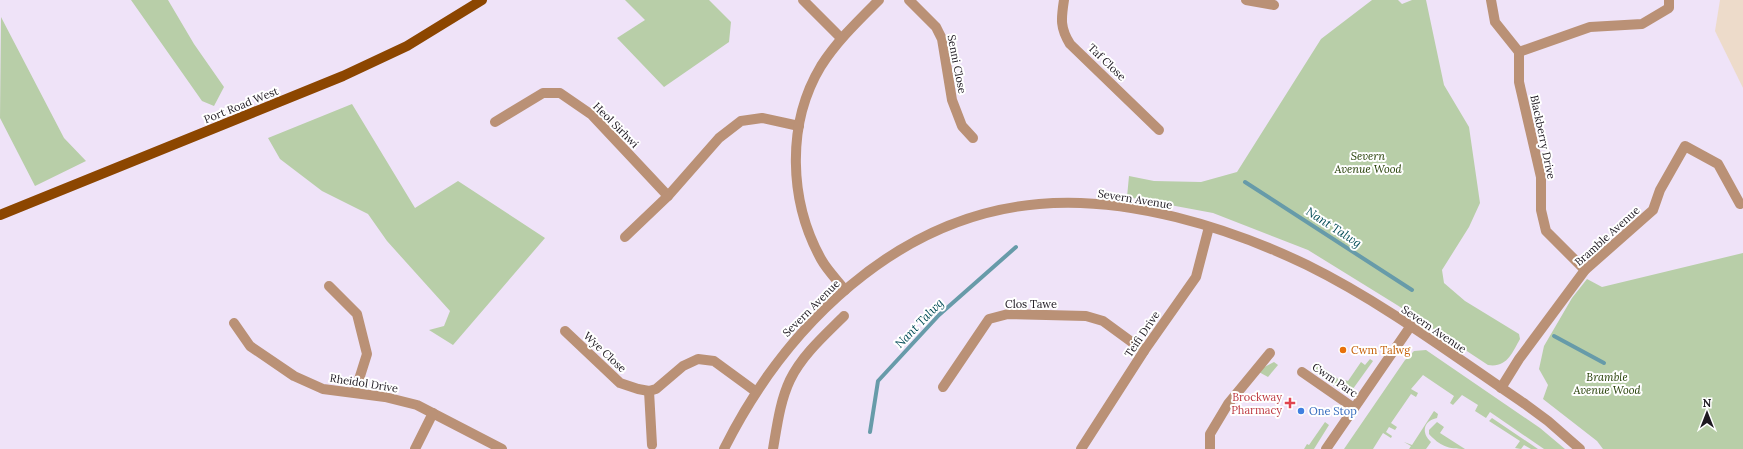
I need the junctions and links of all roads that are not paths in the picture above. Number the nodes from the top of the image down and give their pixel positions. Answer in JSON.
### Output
{"nodes":[{"id":1,"x":482,"y":0,"type":"edge"},
{"id":2,"x":803,"y":0,"type":"edge"},
{"id":3,"x":879,"y":0,"type":"edge"},
{"id":4,"x":909,"y":0,"type":"edge"},
{"id":5,"x":1064,"y":0,"type":"edge"},
{"id":6,"x":1246,"y":0,"type":"edge"},
{"id":7,"x":1491,"y":0,"type":"edge"},
{"id":8,"x":1669,"y":0,"type":"edge"},
{"id":9,"x":1274,"y":5,"type":"dead end"},
{"id":10,"x":841,"y":38,"type":"junction"},
{"id":11,"x":1519,"y":52,"type":"junction"},
{"id":12,"x":495,"y":122,"type":"dead end"},
{"id":13,"x":799,"y":126,"type":"junction"},
{"id":14,"x":1159,"y":130,"type":"dead end"},
{"id":15,"x":973,"y":138,"type":"dead end"},
{"id":16,"x":668,"y":196,"type":"junction"},
{"id":17,"x":1740,"y":204,"type":"dead end"},
{"id":18,"x":0,"y":215,"type":"edge"},
{"id":19,"x":1209,"y":227,"type":"junction"},
{"id":20,"x":625,"y":237,"type":"dead end"},
{"id":21,"x":1585,"y":270,"type":"junction"},
{"id":22,"x":329,"y":286,"type":"dead end"},
{"id":23,"x":845,"y":290,"type":"junction"},
{"id":24,"x":844,"y":316,"type":"dead end"},
{"id":25,"x":234,"y":323,"type":"dead end"},
{"id":26,"x":1410,"y":327,"type":"junction"},
{"id":27,"x":565,"y":331,"type":"dead end"},
{"id":28,"x":1144,"y":351,"type":"junction"},
{"id":29,"x":1270,"y":353,"type":"dead end"},
{"id":30,"x":1302,"y":372,"type":"dead end"},
{"id":31,"x":943,"y":387,"type":"dead end"},
{"id":32,"x":1501,"y":388,"type":"junction"},
{"id":33,"x":649,"y":391,"type":"junction"},
{"id":34,"x":755,"y":391,"type":"junction"},
{"id":35,"x":354,"y":392,"type":"junction"},
{"id":36,"x":1354,"y":408,"type":"junction"},
{"id":37,"x":433,"y":413,"type":"junction"},
{"id":38,"x":652,"y":445,"type":"dead end"},
{"id":39,"x":415,"y":449,"type":"edge"},
{"id":40,"x":502,"y":449,"type":"edge"},
{"id":41,"x":724,"y":449,"type":"edge"},
{"id":42,"x":773,"y":449,"type":"edge"},
{"id":43,"x":1081,"y":449,"type":"edge"},
{"id":44,"x":1210,"y":449,"type":"edge"},
{"id":45,"x":1326,"y":449,"type":"edge"},
{"id":46,"x":1580,"y":449,"type":"edge"}],
"edges":[{"from":1,"to":18,"type":"main road","name":"Port Road West"},
{"from":2,"to":10,"type":"street"},
{"from":3,"to":10,"type":"street"},
{"from":4,"to":15,"type":"street","name":"Senni Close"},
{"from":5,"to":14,"type":"street","name":"Taf Close"},
{"from":6,"to":9,"type":"street"},
{"from":7,"to":11,"type":"street"},
{"from":8,"to":11,"type":"street"},
{"from":10,"to":13,"type":"street"},
{"from":11,"to":21,"type":"street","name":"Blackberry Drive"},
{"from":12,"to":16,"type":"street","name":"Heol Sirhwi"},
{"from":13,"to":16,"type":"street"},
{"from":13,"to":23,"type":"street"},
{"from":16,"to":20,"type":"street"},
{"from":17,"to":21,"type":"street","name":"Bramble Avenue"},
{"from":19,"to":23,"type":"street","name":"Severn Avenue"},
{"from":19,"to":26,"type":"street","name":"Severn Avenue"},
{"from":19,"to":28,"type":"street","name":"Teifi Drive"},
{"from":21,"to":32,"type":"street","name":"Bramble Avenue"},
{"from":22,"to":35,"type":"street"},
{"from":23,"to":34,"type":"street","name":"Severn Avenue"},
{"from":24,"to":42,"type":"street"},
{"from":25,"to":35,"type":"street","name":"Rheidol Drive"},
{"from":26,"to":32,"type":"street","name":"Severn Avenue"},
{"from":26,"to":36,"type":"street"},
{"from":27,"to":33,"type":"street","name":"Wye Close"},
{"from":28,"to":31,"type":"street","name":"Clos Tawe"},
{"from":28,"to":43,"type":"street","name":"Teifi Drive"},
{"from":29,"to":44,"type":"street"},
{"from":30,"to":36,"type":"street","name":"Cwm Parc"},
{"from":32,"to":46,"type":"street","name":"Severn Avenue"},
{"from":33,"to":34,"type":"street"},
{"from":33,"to":38,"type":"street"},
{"from":34,"to":41,"type":"street","name":"Severn Avenue"},
{"from":35,"to":37,"type":"street","name":"Rheidol Drive"},
{"from":36,"to":45,"type":"street"},
{"from":37,"to":39,"type":"street"},
{"from":37,"to":40,"type":"street","name":"Rheidol Drive"}]}
